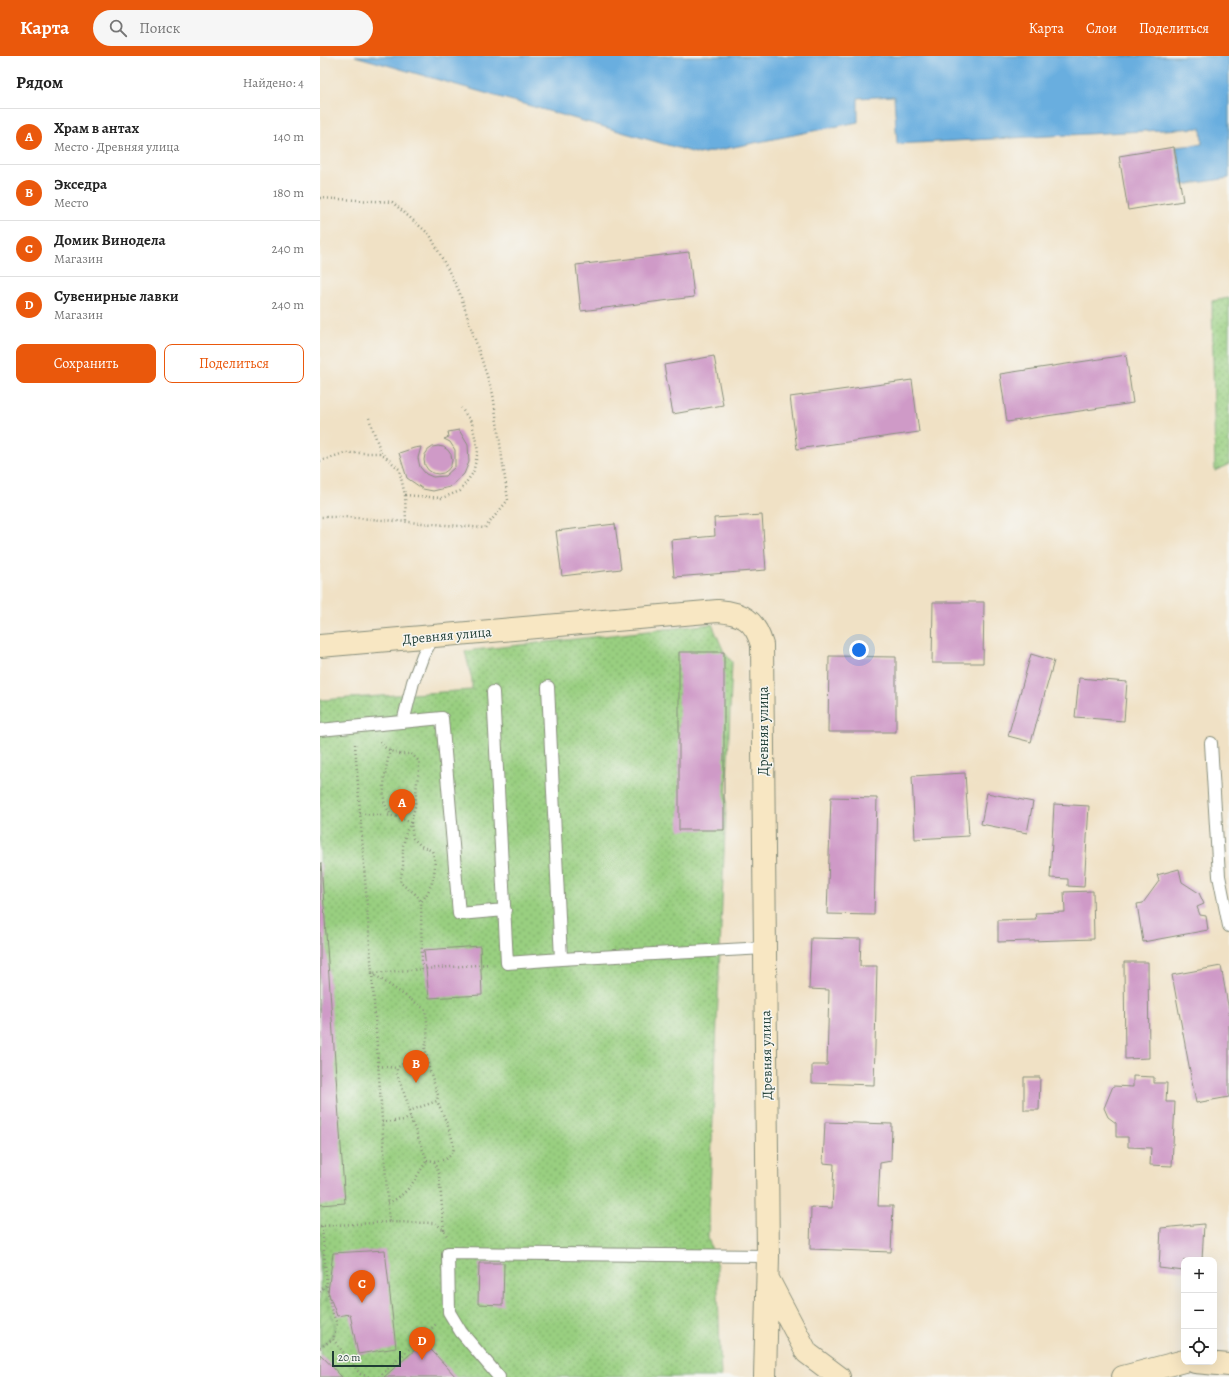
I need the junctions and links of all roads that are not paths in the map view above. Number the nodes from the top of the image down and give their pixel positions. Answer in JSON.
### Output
{"nodes":[{"id":1,"x":434,"y":636,"type":"junction"},
{"id":2,"x":320,"y":646,"type":"edge"},
{"id":3,"x":548,"y":687,"type":"dead end"},
{"id":4,"x":493,"y":692,"type":"dead end"},
{"id":5,"x":403,"y":722,"type":"junction"},
{"id":6,"x":320,"y":730,"type":"edge"},
{"id":7,"x":1211,"y":743,"type":"dead end"},
{"id":8,"x":505,"y":910,"type":"junction"},
{"id":9,"x":1229,"y":926,"type":"edge"},
{"id":10,"x":765,"y":948,"type":"junction"},
{"id":11,"x":561,"y":959,"type":"junction"},
{"id":12,"x":768,"y":1256,"type":"junction"},
{"id":13,"x":768,"y":1278,"type":"junction"},
{"id":14,"x":1181,"y":1362,"type":"edge"},
{"id":15,"x":1207,"y":1365,"type":"edge"},
{"id":16,"x":1223,"y":1369,"type":"edge"},
{"id":17,"x":499,"y":1377,"type":"edge"},
{"id":18,"x":765,"y":1377,"type":"edge"},
{"id":19,"x":839,"y":1377,"type":"edge"},
{"id":20,"x":1123,"y":1377,"type":"edge"}],
"edges":[{"from":1,"to":2,"type":"main road","name":"Древняя улица"},
{"from":1,"to":5,"type":"lane"},
{"from":1,"to":10,"type":"main road","name":"Древняя улица"},
{"from":3,"to":11,"type":"lane"},
{"from":4,"to":8,"type":"lane"},
{"from":5,"to":6,"type":"lane"},
{"from":5,"to":8,"type":"lane"},
{"from":7,"to":9,"type":"lane"},
{"from":8,"to":11,"type":"lane"},
{"from":10,"to":11,"type":"lane"},
{"from":10,"to":12,"type":"main road","name":"Древняя улица"},
{"from":12,"to":13,"type":"main road","name":"Древняя улица"},
{"from":12,"to":17,"type":"lane"},
{"from":13,"to":18,"type":"main road","name":"Древняя улица"},
{"from":13,"to":19,"type":"main road"},
{"from":14,"to":20,"type":"main road"},
{"from":15,"to":16,"type":"main road"}]}
